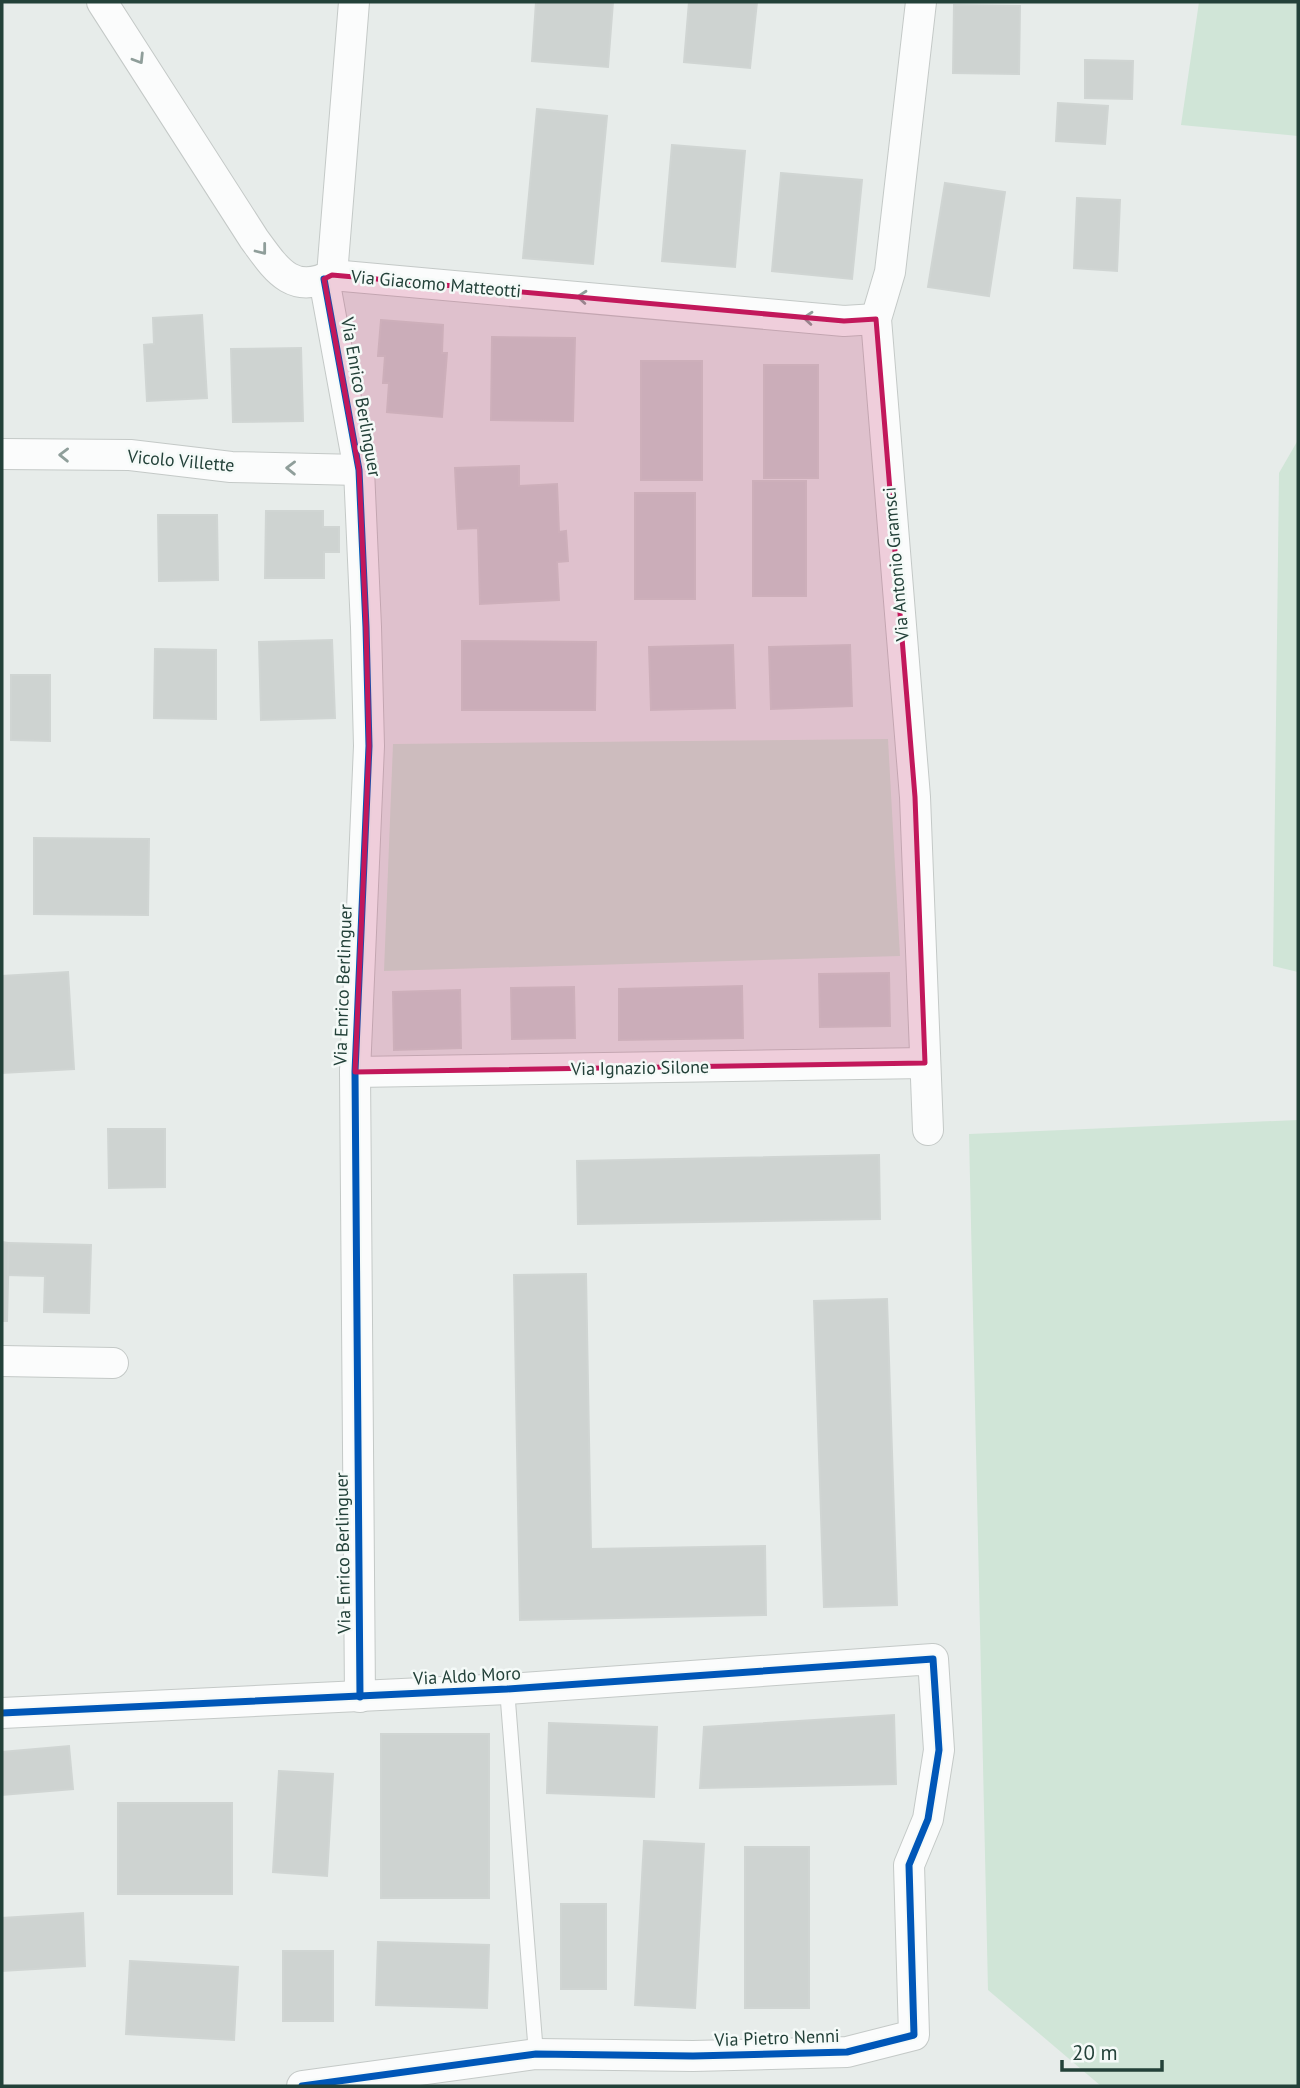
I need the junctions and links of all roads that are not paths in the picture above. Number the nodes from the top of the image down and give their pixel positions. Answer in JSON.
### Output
{"nodes":[{"id":1,"x":102,"y":2,"type":"edge"},
{"id":2,"x":354,"y":2,"type":"edge"},
{"id":3,"x":921,"y":2,"type":"edge"},
{"id":4,"x":328,"y":276,"type":"junction"},
{"id":5,"x":876,"y":319,"type":"junction"},
{"id":6,"x":2,"y":454,"type":"edge"},
{"id":7,"x":359,"y":470,"type":"junction"},
{"id":8,"x":925,"y":1063,"type":"junction"},
{"id":9,"x":355,"y":1072,"type":"junction"},
{"id":10,"x":928,"y":1130,"type":"dead end"},
{"id":11,"x":2,"y":1361,"type":"edge"},
{"id":12,"x":113,"y":1363,"type":"dead end"},
{"id":13,"x":933,"y":1659,"type":"joint"},
{"id":14,"x":507,"y":1689,"type":"junction"},
{"id":15,"x":360,"y":1697,"type":"junction"},
{"id":16,"x":2,"y":1713,"type":"edge"},
{"id":17,"x":536,"y":2054,"type":"junction"},
{"id":18,"x":302,"y":2086,"type":"edge"}],
"edges":[{"from":1,"to":4,"type":"street","name":"Via Giacomo Matteotti","one_way":true},
{"from":2,"to":4,"type":"street","name":"Via Enrico Berlinguer"},
{"from":3,"to":5,"type":"street","name":"Via Antonio Gramsci"},
{"from":5,"to":4,"type":"street","name":"Via Giacomo Matteotti","one_way":true},
{"from":4,"to":7,"type":"street","name":"Via Enrico Berlinguer"},
{"from":5,"to":8,"type":"street","name":"Via Antonio Gramsci"},
{"from":7,"to":6,"type":"street","name":"Vicolo Villette","one_way":true},
{"from":7,"to":9,"type":"street","name":"Via Enrico Berlinguer"},
{"from":8,"to":9,"type":"street","name":"Via Ignazio Silone"},
{"from":8,"to":10,"type":"street","name":"Via Antonio Gramsci"},
{"from":9,"to":15,"type":"street","name":"Via Enrico Berlinguer"},
{"from":11,"to":12,"type":"street"},
{"from":13,"to":14,"type":"street","name":"Via Aldo Moro"},
{"from":13,"to":17,"type":"street","name":"Via Pietro Nenni"},
{"from":14,"to":15,"type":"street","name":"Via Aldo Moro"},
{"from":14,"to":17,"type":"lane"},
{"from":15,"to":16,"type":"street","name":"Via Aldo Moro"},
{"from":17,"to":18,"type":"street","name":"Via Pietro Nenni"}]}
